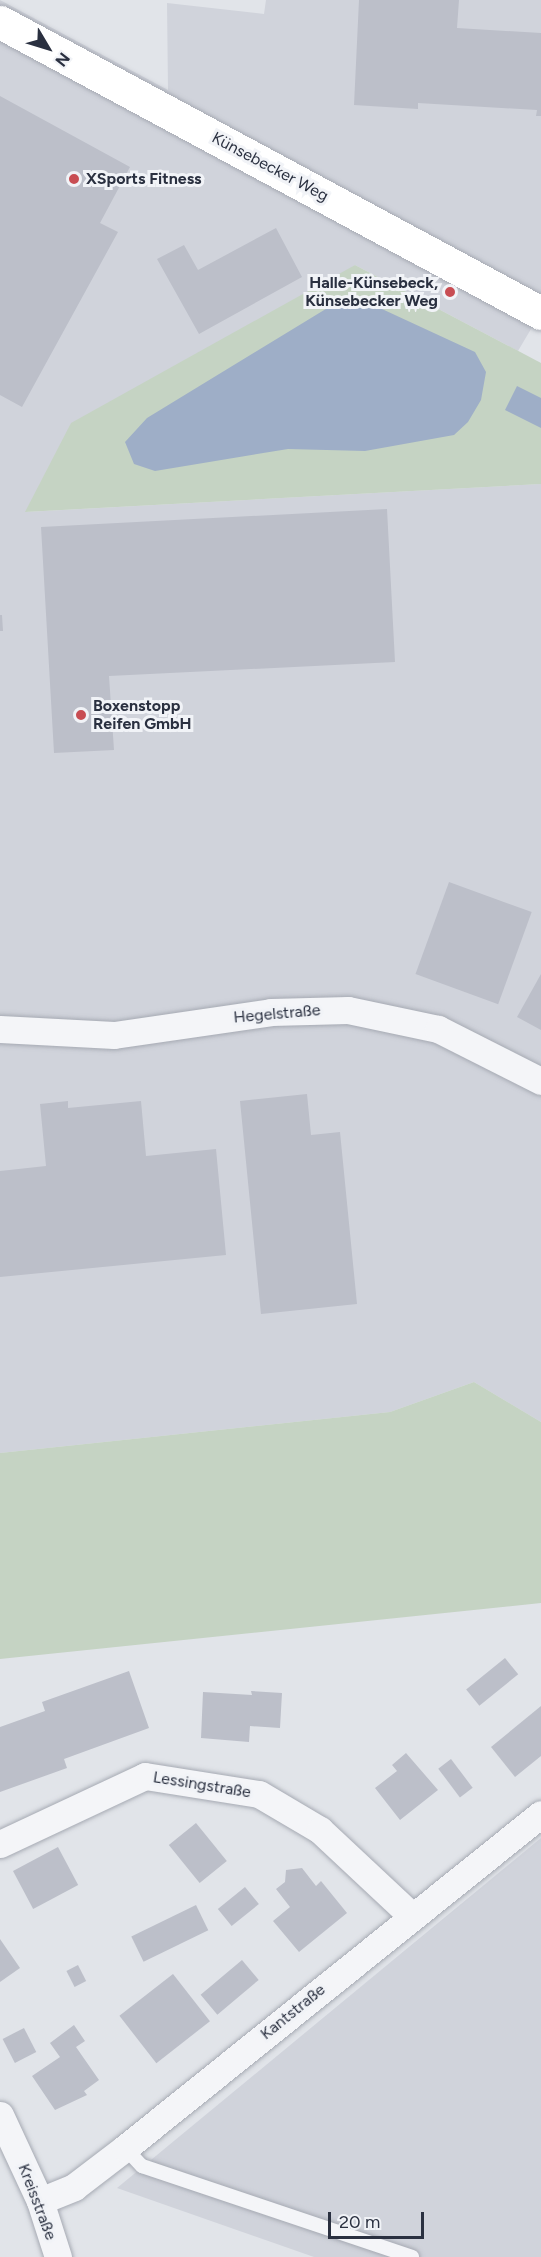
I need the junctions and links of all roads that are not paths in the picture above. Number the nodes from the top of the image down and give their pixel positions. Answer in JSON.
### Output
{"nodes":[{"id":1,"x":0,"y":22,"type":"edge"},
{"id":2,"x":541,"y":313,"type":"edge"},
{"id":3,"x":0,"y":1029,"type":"edge"},
{"id":4,"x":541,"y":1081,"type":"edge"},
{"id":5,"x":541,"y":1814,"type":"edge"},
{"id":6,"x":0,"y":1844,"type":"edge"},
{"id":7,"x":412,"y":1916,"type":"junction"},
{"id":8,"x":0,"y":2116,"type":"edge"},
{"id":9,"x":125,"y":2148,"type":"junction"},
{"id":10,"x":40,"y":2201,"type":"junction"},
{"id":11,"x":57,"y":2257,"type":"edge"},
{"id":12,"x":412,"y":2257,"type":"edge"}],
"edges":[{"from":1,"to":2,"type":"street","name":"Künsebecker Weg"},
{"from":3,"to":4,"type":"street","name":"Hegelstraße"},
{"from":5,"to":7,"type":"street","name":"Kantstraße"},
{"from":6,"to":7,"type":"street","name":"Lessingstraße"},
{"from":7,"to":9,"type":"street","name":"Kantstraße"},
{"from":8,"to":10,"type":"street","name":"Kreisstraße"},
{"from":9,"to":10,"type":"street","name":"Kantstraße"},
{"from":9,"to":12,"type":"lane"},
{"from":10,"to":11,"type":"street","name":"Kreisstraße"}]}
